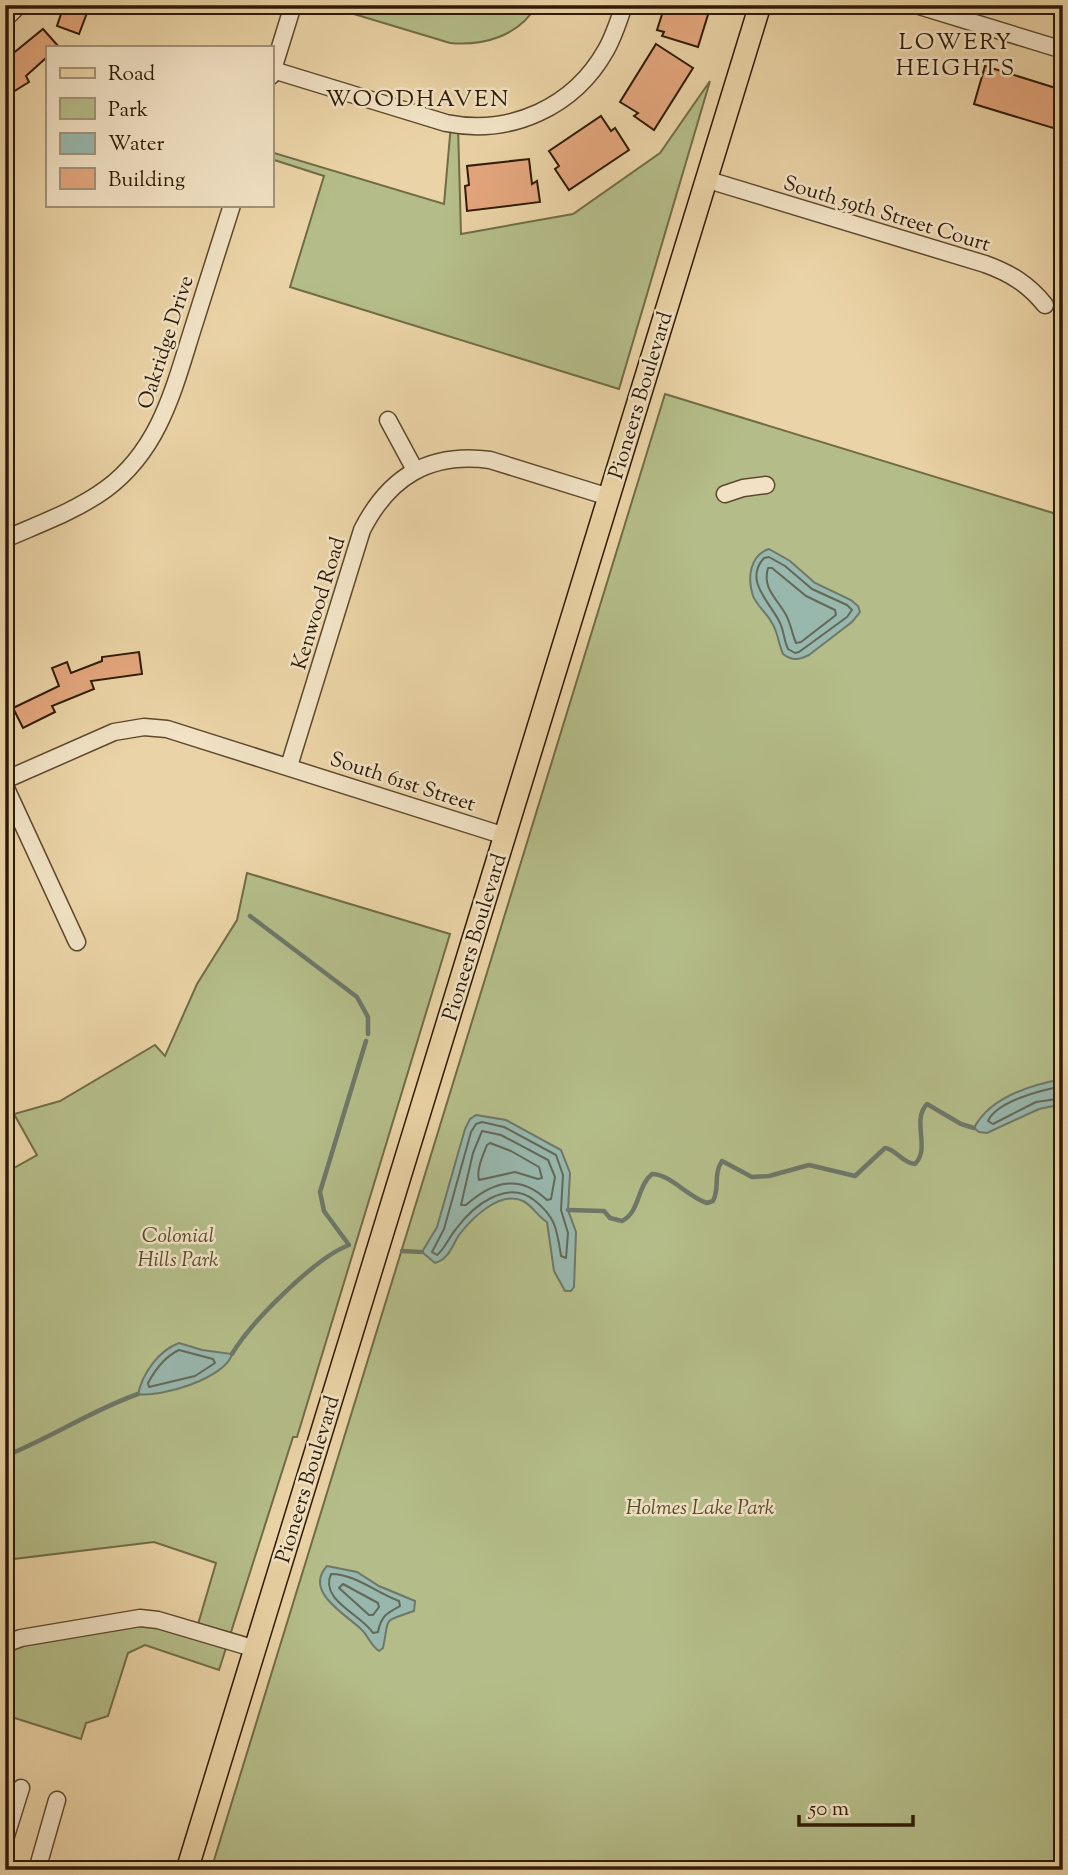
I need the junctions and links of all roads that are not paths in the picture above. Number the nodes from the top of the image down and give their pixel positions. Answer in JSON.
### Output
{"nodes":[{"id":1,"x":19,"y":5,"type":"edge"},
{"id":2,"x":293,"y":5,"type":"edge"},
{"id":3,"x":624,"y":5,"type":"edge"},
{"id":4,"x":760,"y":5,"type":"edge"},
{"id":5,"x":916,"y":5,"type":"edge"},
{"id":6,"x":5,"y":19,"type":"edge"},
{"id":7,"x":1063,"y":50,"type":"edge"},
{"id":8,"x":273,"y":70,"type":"edge"},
{"id":9,"x":273,"y":73,"type":"edge"},
{"id":10,"x":705,"y":180,"type":"junction"},
{"id":11,"x":232,"y":206,"type":"edge"},
{"id":12,"x":1045,"y":305,"type":"dead end"},
{"id":13,"x":388,"y":420,"type":"dead end"},
{"id":14,"x":415,"y":470,"type":"junction"},
{"id":15,"x":766,"y":485,"type":"dead end"},
{"id":16,"x":726,"y":494,"type":"dead end"},
{"id":17,"x":609,"y":497,"type":"junction"},
{"id":18,"x":5,"y":539,"type":"edge"},
{"id":19,"x":289,"y":766,"type":"junction"},
{"id":20,"x":5,"y":780,"type":"edge"},
{"id":21,"x":5,"y":786,"type":"edge"},
{"id":22,"x":505,"y":836,"type":"junction"},
{"id":23,"x":77,"y":942,"type":"dead end"},
{"id":24,"x":5,"y":1644,"type":"edge"},
{"id":25,"x":256,"y":1649,"type":"junction"},
{"id":26,"x":20,"y":1788,"type":"dead end"},
{"id":27,"x":57,"y":1800,"type":"dead end"},
{"id":28,"x":5,"y":1839,"type":"edge"},
{"id":29,"x":37,"y":1870,"type":"edge"},
{"id":30,"x":187,"y":1870,"type":"edge"}],
"edges":[{"from":1,"to":6,"type":"street"},
{"from":2,"to":8,"type":"street"},
{"from":3,"to":9,"type":"street"},
{"from":4,"to":10,"type":"main road","name":"Pioneers Boulevard"},
{"from":5,"to":7,"type":"street"},
{"from":10,"to":12,"type":"street","name":"South 59th Street Court"},
{"from":10,"to":17,"type":"main road","name":"Pioneers Boulevard"},
{"from":11,"to":18,"type":"street","name":"Oakridge Drive"},
{"from":13,"to":14,"type":"street"},
{"from":14,"to":17,"type":"street"},
{"from":14,"to":19,"type":"street","name":"Kenwood Road"},
{"from":15,"to":16,"type":"street"},
{"from":17,"to":22,"type":"main road","name":"Pioneers Boulevard"},
{"from":19,"to":20,"type":"street","name":"South 61st Street"},
{"from":19,"to":22,"type":"street","name":"South 61st Street"},
{"from":21,"to":23,"type":"street"},
{"from":22,"to":25,"type":"main road","name":"Pioneers Boulevard"},
{"from":24,"to":25,"type":"street"},
{"from":25,"to":30,"type":"main road","name":"Pioneers Boulevard"},
{"from":26,"to":28,"type":"street"},
{"from":27,"to":29,"type":"street"}]}
